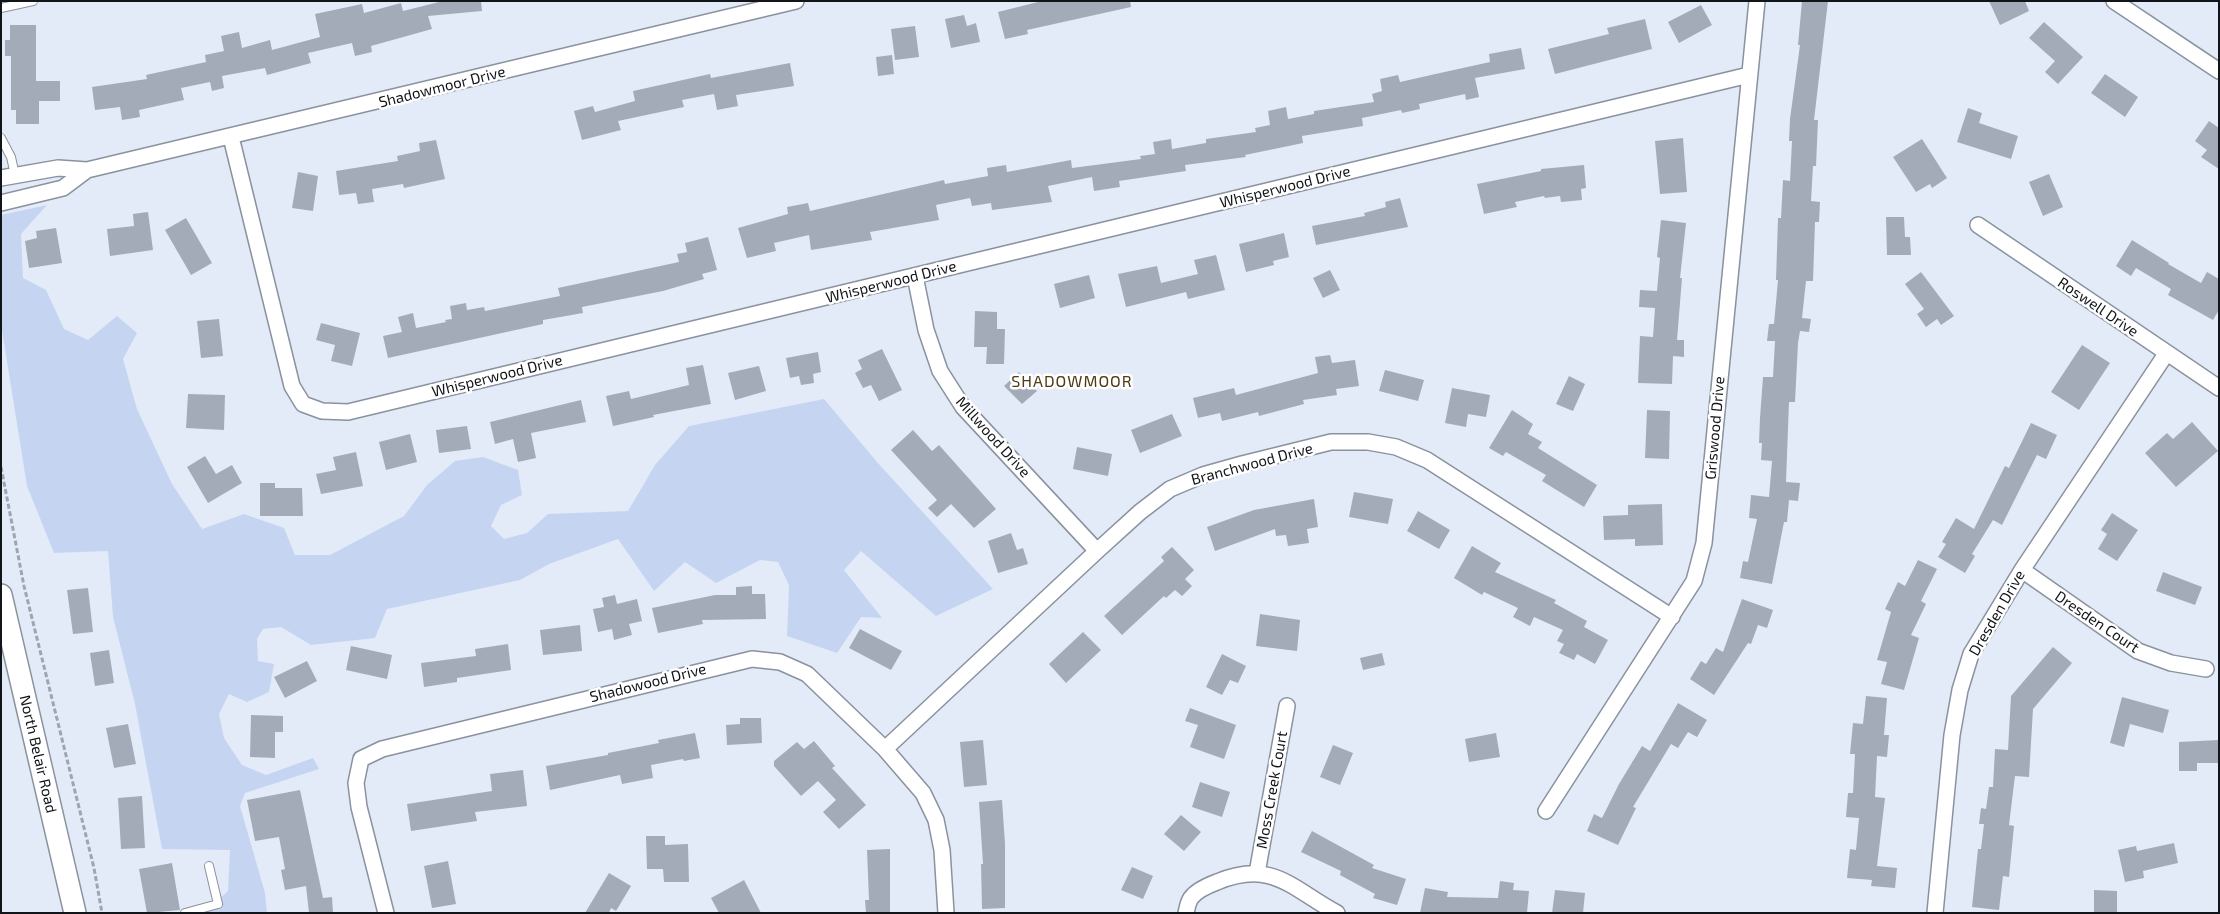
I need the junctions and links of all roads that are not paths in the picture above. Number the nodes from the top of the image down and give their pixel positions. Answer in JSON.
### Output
{"nodes":[{"id":1,"x":33,"y":1,"type":"edge"},
{"id":2,"x":796,"y":1,"type":"edge"},
{"id":3,"x":1757,"y":1,"type":"edge"},
{"id":4,"x":2114,"y":1,"type":"edge"},
{"id":5,"x":1,"y":8,"type":"edge"},
{"id":6,"x":2219,"y":71,"type":"edge"},
{"id":7,"x":1749,"y":74,"type":"junction"},
{"id":8,"x":231,"y":137,"type":"junction"},
{"id":9,"x":1,"y":138,"type":"edge"},
{"id":10,"x":87,"y":170,"type":"junction"},
{"id":11,"x":8,"y":176,"type":"edge"},
{"id":12,"x":19,"y":198,"type":"junction"},
{"id":13,"x":1,"y":202,"type":"edge"},
{"id":14,"x":1978,"y":225,"type":"dead end"},
{"id":15,"x":915,"y":276,"type":"junction"},
{"id":16,"x":2166,"y":354,"type":"junction"},
{"id":17,"x":2219,"y":388,"type":"edge"},
{"id":18,"x":1097,"y":551,"type":"junction"},
{"id":19,"x":2022,"y":570,"type":"junction"},
{"id":20,"x":2,"y":600,"type":"edge"},
{"id":21,"x":1672,"y":617,"type":"junction"},
{"id":22,"x":2206,"y":669,"type":"dead end"},
{"id":23,"x":1287,"y":706,"type":"dead end"},
{"id":24,"x":886,"y":749,"type":"junction"},
{"id":25,"x":1546,"y":811,"type":"dead end"},
{"id":26,"x":209,"y":866,"type":"dead end"},
{"id":27,"x":1257,"y":873,"type":"junction"},
{"id":28,"x":75,"y":913,"type":"edge"},
{"id":29,"x":186,"y":913,"type":"edge"},
{"id":30,"x":386,"y":913,"type":"edge"},
{"id":31,"x":946,"y":913,"type":"edge"},
{"id":32,"x":1186,"y":913,"type":"edge"},
{"id":33,"x":1338,"y":913,"type":"edge"},
{"id":34,"x":1935,"y":913,"type":"edge"}],
"edges":[{"from":1,"to":5,"type":"lane"},
{"from":2,"to":8,"type":"street","name":"Shadowmoor Drive"},
{"from":3,"to":7,"type":"street","name":"Griswood Drive"},
{"from":4,"to":6,"type":"street"},
{"from":7,"to":15,"type":"street","name":"Whisperwood Drive"},
{"from":7,"to":21,"type":"street","name":"Griswood Drive"},
{"from":8,"to":10,"type":"street","name":"Shadowmoor Drive"},
{"from":8,"to":15,"type":"street","name":"Whisperwood Drive"},
{"from":9,"to":11,"type":"lane"},
{"from":10,"to":11,"type":"street","name":"Shadowmoor Drive"},
{"from":10,"to":12,"type":"street","name":"Shadowmoor Drive"},
{"from":11,"to":12,"type":"street"},
{"from":12,"to":13,"type":"street","name":"Shadowmoor Drive"},
{"from":14,"to":16,"type":"street","name":"Roswell Drive"},
{"from":15,"to":18,"type":"street","name":"Millwood Drive"},
{"from":16,"to":17,"type":"street","name":"Roswell Drive"},
{"from":16,"to":19,"type":"street","name":"Dresden Drive"},
{"from":18,"to":21,"type":"street","name":"Branchwood Drive"},
{"from":18,"to":24,"type":"street","name":"Branchwood Drive"},
{"from":19,"to":22,"type":"street","name":"Dresden Court"},
{"from":19,"to":34,"type":"street","name":"Dresden Drive"},
{"from":20,"to":28,"type":"main road","name":"North Belair Road"},
{"from":21,"to":25,"type":"street","name":"Griswood Drive"},
{"from":23,"to":27,"type":"street","name":"Moss Creek Court"},
{"from":24,"to":30,"type":"street","name":"Shadowood Drive"},
{"from":24,"to":31,"type":"street","name":"Shadowood Drive"},
{"from":26,"to":29,"type":"lane"},
{"from":27,"to":32,"type":"street"},
{"from":27,"to":33,"type":"street"}]}
